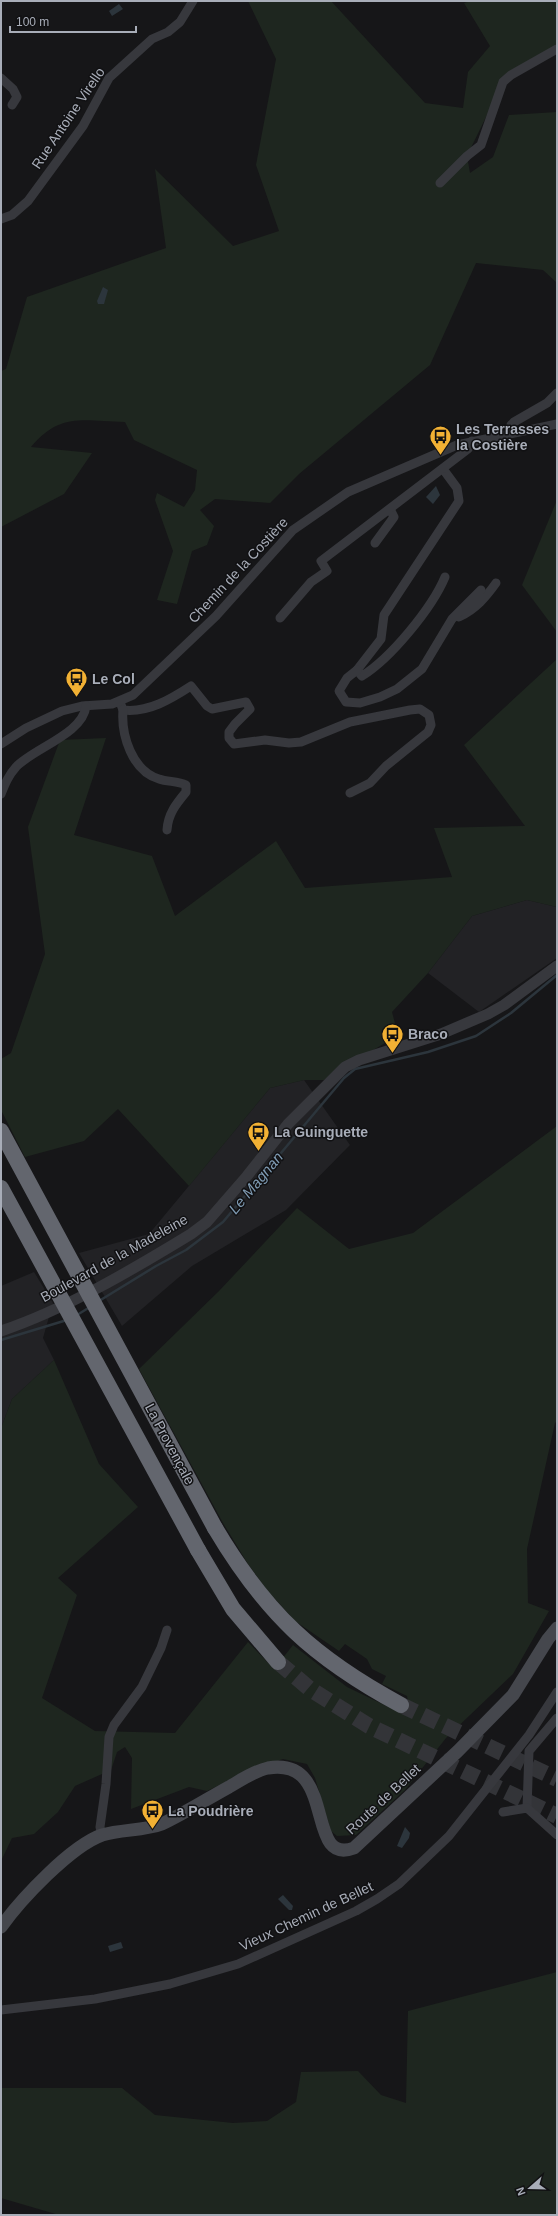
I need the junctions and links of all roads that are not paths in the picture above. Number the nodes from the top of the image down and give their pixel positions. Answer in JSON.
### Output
{"nodes":[{"id":1,"x":193,"y":1,"type":"edge"},
{"id":2,"x":557,"y":49,"type":"edge"},
{"id":3,"x":1,"y":78,"type":"edge"},
{"id":4,"x":12,"y":106,"type":"dead end"},
{"id":5,"x":440,"y":183,"type":"dead end"},
{"id":6,"x":1,"y":220,"type":"edge"},
{"id":7,"x":557,"y":393,"type":"edge"},
{"id":8,"x":557,"y":424,"type":"edge"},
{"id":9,"x":510,"y":433,"type":"junction"},
{"id":10,"x":472,"y":441,"type":"junction"},
{"id":11,"x":444,"y":468,"type":"junction"},
{"id":12,"x":390,"y":509,"type":"junction"},
{"id":13,"x":375,"y":543,"type":"dead end"},
{"id":14,"x":445,"y":576,"type":"dead end"},
{"id":15,"x":496,"y":583,"type":"dead end"},
{"id":16,"x":481,"y":590,"type":"dead end"},
{"id":17,"x":280,"y":618,"type":"dead end"},
{"id":18,"x":452,"y":619,"type":"junction"},
{"id":19,"x":357,"y":670,"type":"junction"},
{"id":20,"x":86,"y":706,"type":"junction"},
{"id":21,"x":121,"y":706,"type":"junction"},
{"id":22,"x":1,"y":744,"type":"edge"},
{"id":23,"x":350,"y":793,"type":"dead end"},
{"id":24,"x":1,"y":794,"type":"edge"},
{"id":25,"x":167,"y":830,"type":"dead end"},
{"id":26,"x":557,"y":966,"type":"edge"},
{"id":27,"x":1,"y":1131,"type":"edge"},
{"id":28,"x":1,"y":1188,"type":"edge"},
{"id":29,"x":1,"y":1332,"type":"edge"},
{"id":30,"x":557,"y":1628,"type":"edge"},
{"id":31,"x":167,"y":1630,"type":"dead end"},
{"id":32,"x":278,"y":1662,"type":"tunnel mouth"},
{"id":33,"x":557,"y":1692,"type":"edge"},
{"id":34,"x":401,"y":1705,"type":"tunnel mouth"},
{"id":35,"x":557,"y":1718,"type":"edge"},
{"id":36,"x":527,"y":1808,"type":"junction"},
{"id":37,"x":503,"y":1812,"type":"dead end"},
{"id":38,"x":557,"y":1835,"type":"edge"},
{"id":39,"x":102,"y":1836,"type":"junction"},
{"id":40,"x":1,"y":1927,"type":"edge"},
{"id":41,"x":1,"y":2010,"type":"edge"}],
"edges":[{"from":1,"to":6,"type":"street","name":"Rue Antoine Virello"},
{"from":2,"to":5,"type":"street"},
{"from":3,"to":4,"type":"street"},
{"from":7,"to":9,"type":"street"},
{"from":8,"to":9,"type":"street","name":"Chemin de la Costière"},
{"from":9,"to":10,"type":"street","name":"Chemin de la Costière"},
{"from":10,"to":11,"type":"street"},
{"from":10,"to":21,"type":"street","name":"Chemin de la Costière"},
{"from":11,"to":12,"type":"street"},
{"from":11,"to":19,"type":"street"},
{"from":12,"to":13,"type":"street"},
{"from":12,"to":17,"type":"street"},
{"from":14,"to":19,"type":"street"},
{"from":15,"to":18,"type":"street"},
{"from":16,"to":18,"type":"street"},
{"from":18,"to":19,"type":"street"},
{"from":20,"to":21,"type":"street","name":"Chemin de la Costière"},
{"from":20,"to":22,"type":"street","name":"Chemin de la Costière"},
{"from":20,"to":24,"type":"street"},
{"from":21,"to":23,"type":"street"},
{"from":21,"to":25,"type":"street"},
{"from":26,"to":29,"type":"street","name":"Boulevard de la Madeleine"},
{"from":27,"to":34,"type":"highway","name":"La Provençale","bridge":true},
{"from":28,"to":32,"type":"highway","name":"La Provençale","bridge":true},
{"from":30,"to":39,"type":"main road","name":"Route de Bellet"},
{"from":31,"to":39,"type":"street"},
{"from":33,"to":41,"type":"street","name":"Vieux Chemin de Bellet"},
{"from":35,"to":36,"type":"street"},
{"from":36,"to":37,"type":"street"},
{"from":36,"to":38,"type":"street"},
{"from":39,"to":40,"type":"main road","name":"Route de Bellet"}]}
